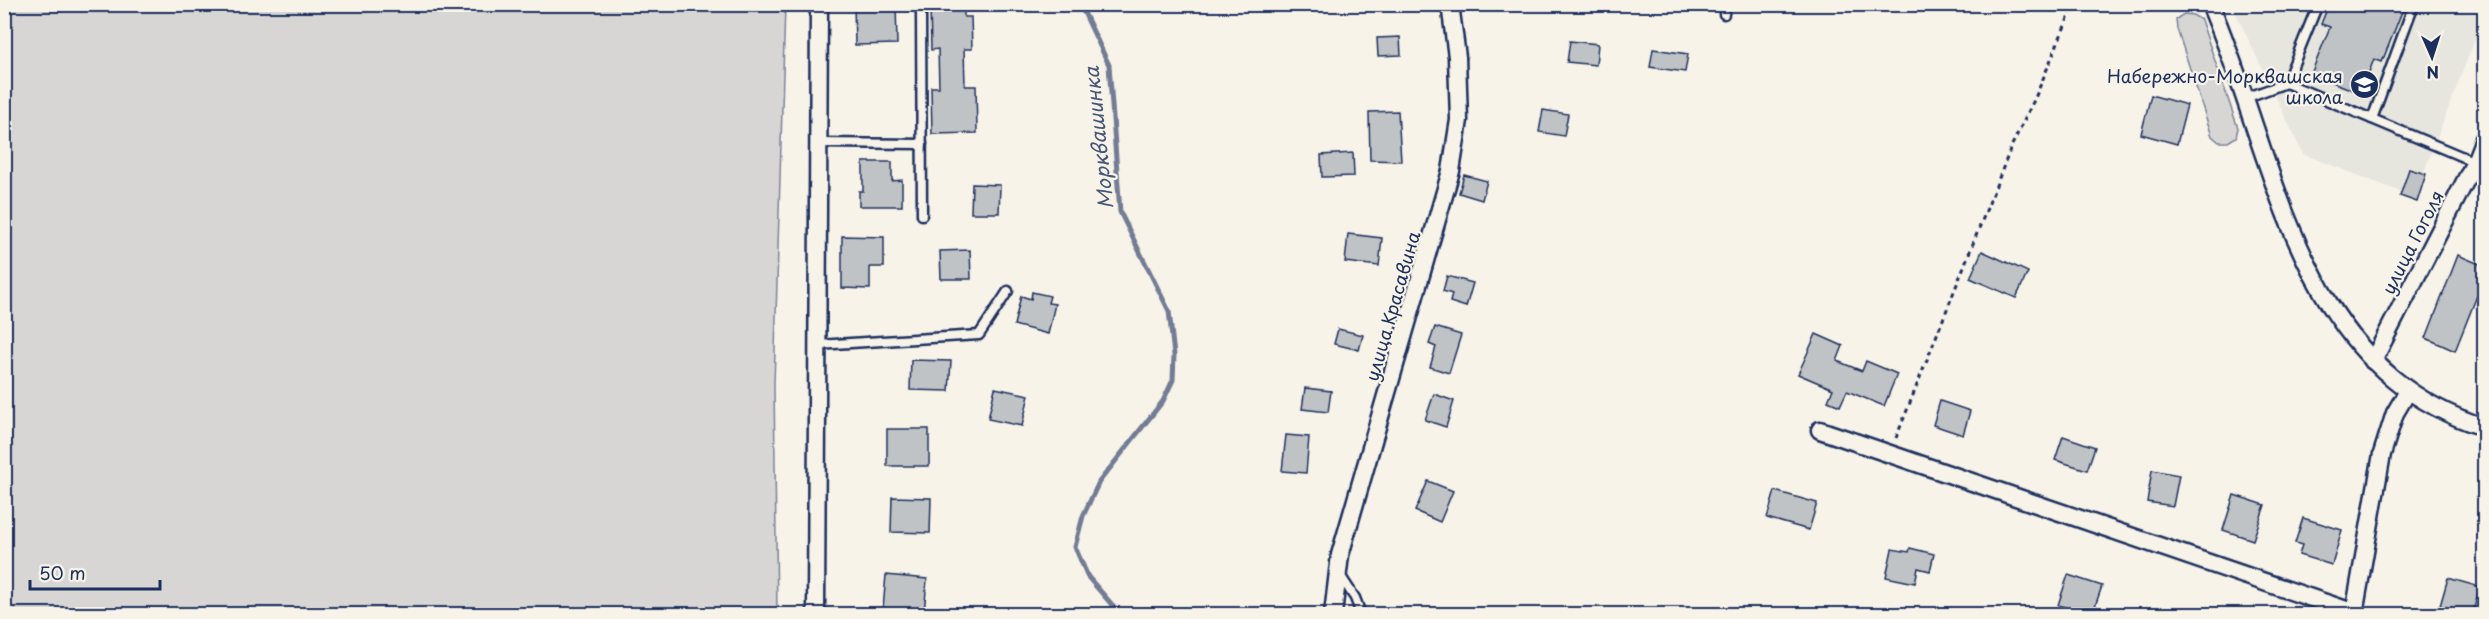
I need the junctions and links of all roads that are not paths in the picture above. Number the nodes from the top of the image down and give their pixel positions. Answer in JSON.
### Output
{"nodes":[{"id":1,"x":819,"y":4,"type":"edge"},
{"id":2,"x":1450,"y":4,"type":"edge"},
{"id":3,"x":2210,"y":4,"type":"edge"},
{"id":4,"x":2318,"y":4,"type":"edge"},
{"id":5,"x":2414,"y":4,"type":"edge"},
{"id":6,"x":921,"y":10,"type":"dead end"},
{"id":7,"x":2286,"y":83,"type":"junction"},
{"id":8,"x":2245,"y":98,"type":"junction"},
{"id":9,"x":2372,"y":119,"type":"junction"},
{"id":10,"x":2484,"y":139,"type":"edge"},
{"id":11,"x":819,"y":143,"type":"junction"},
{"id":12,"x":922,"y":144,"type":"junction"},
{"id":13,"x":2475,"y":162,"type":"junction"},
{"id":14,"x":922,"y":215,"type":"dead end"},
{"id":15,"x":1008,"y":291,"type":"dead end"},
{"id":16,"x":818,"y":345,"type":"junction"},
{"id":17,"x":2373,"y":361,"type":"junction"},
{"id":18,"x":2408,"y":391,"type":"junction"},
{"id":19,"x":2484,"y":427,"type":"edge"},
{"id":20,"x":1820,"y":430,"type":"dead end"},
{"id":21,"x":1338,"y":572,"type":"junction"},
{"id":22,"x":2355,"y":614,"type":"edge"},
{"id":23,"x":816,"y":615,"type":"edge"},
{"id":24,"x":1333,"y":615,"type":"edge"},
{"id":25,"x":1361,"y":615,"type":"edge"}],
"edges":[{"from":1,"to":11,"type":"street"},
{"from":2,"to":21,"type":"street","name":"улица Красавина"},
{"from":3,"to":8,"type":"street"},
{"from":4,"to":7,"type":"lane"},
{"from":5,"to":9,"type":"lane"},
{"from":6,"to":12,"type":"lane"},
{"from":7,"to":8,"type":"lane"},
{"from":7,"to":9,"type":"lane"},
{"from":8,"to":17,"type":"street"},
{"from":9,"to":13,"type":"lane"},
{"from":10,"to":13,"type":"street","name":"улица Гоголя"},
{"from":11,"to":12,"type":"lane"},
{"from":11,"to":16,"type":"street"},
{"from":12,"to":14,"type":"lane"},
{"from":13,"to":17,"type":"street","name":"улица Гоголя"},
{"from":15,"to":16,"type":"lane"},
{"from":16,"to":23,"type":"street"},
{"from":17,"to":18,"type":"street"},
{"from":18,"to":19,"type":"street"},
{"from":18,"to":22,"type":"street"},
{"from":20,"to":22,"type":"street"},
{"from":21,"to":24,"type":"street","name":"улица Красавина"},
{"from":21,"to":25,"type":"lane"}]}
